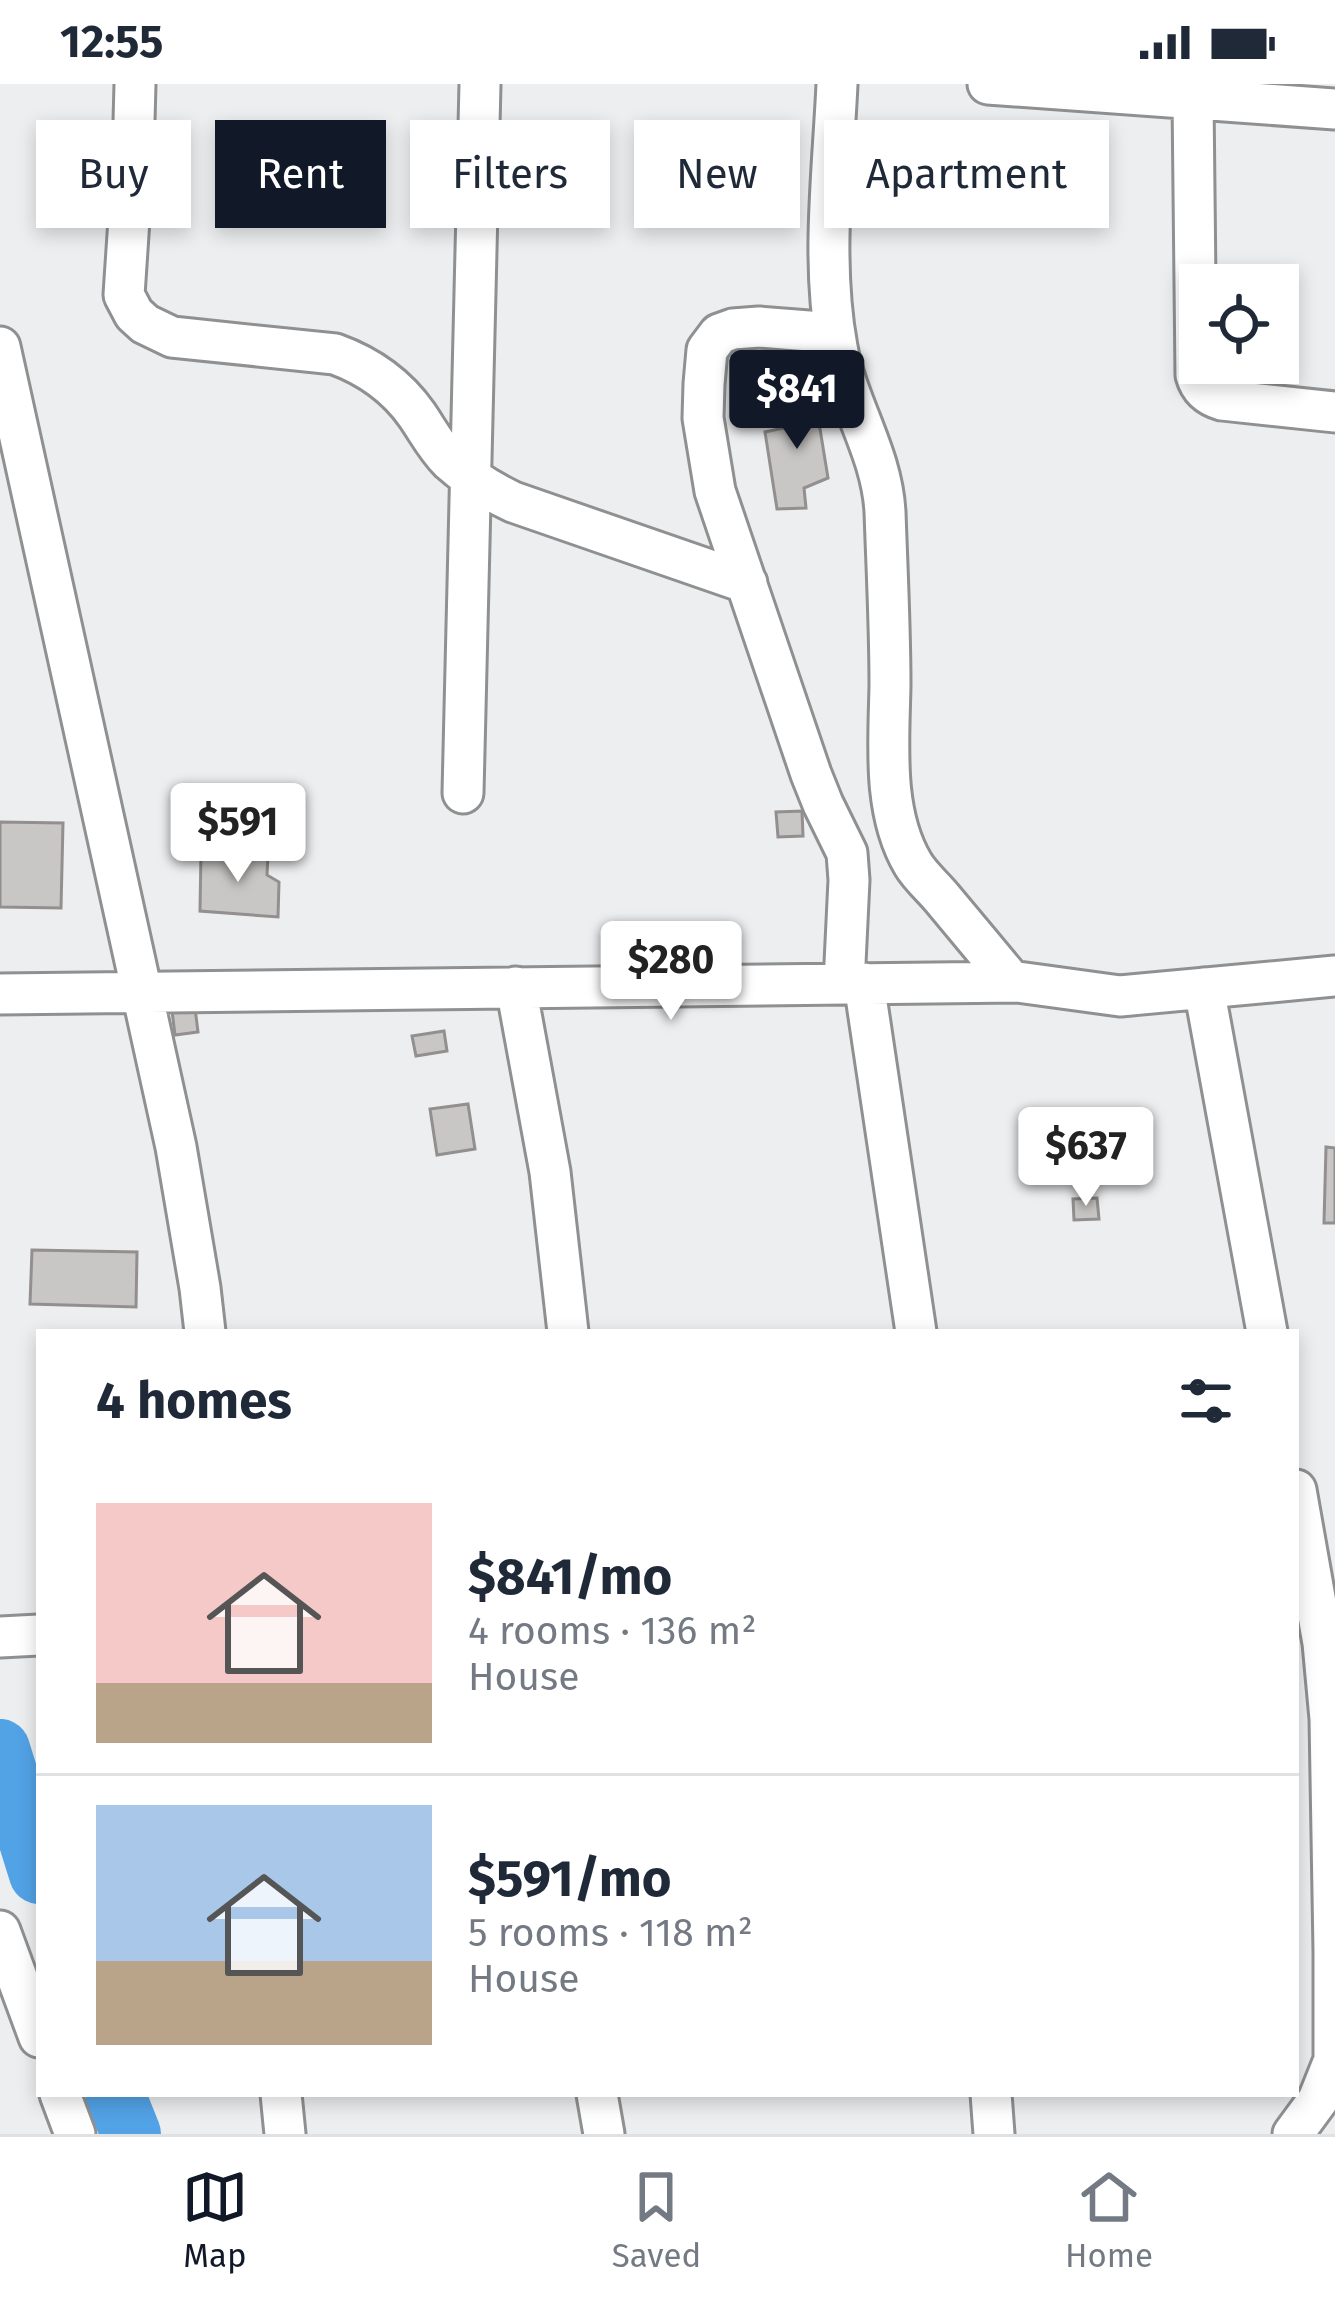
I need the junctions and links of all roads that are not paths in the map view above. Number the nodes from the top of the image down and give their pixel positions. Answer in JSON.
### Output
{"nodes":[{"id":1,"x":135,"y":84,"type":"edge"},
{"id":2,"x":479,"y":84,"type":"edge"},
{"id":3,"x":837,"y":84,"type":"edge"},
{"id":4,"x":988,"y":84,"type":"edge"},
{"id":5,"x":1193,"y":99,"type":"junction"},
{"id":6,"x":1335,"y":109,"type":"edge"},
{"id":7,"x":834,"y":333,"type":"junction"},
{"id":8,"x":0,"y":347,"type":"edge"},
{"id":9,"x":1335,"y":412,"type":"edge"},
{"id":10,"x":472,"y":478,"type":"junction"},
{"id":11,"x":746,"y":583,"type":"junction"},
{"id":12,"x":463,"y":793,"type":"dead end"},
{"id":13,"x":1335,"y":976,"type":"edge"},
{"id":14,"x":1012,"y":982,"type":"junction"},
{"id":15,"x":854,"y":984,"type":"junction"},
{"id":16,"x":516,"y":987,"type":"junction"},
{"id":17,"x":1204,"y":988,"type":"junction"},
{"id":18,"x":140,"y":991,"type":"junction"},
{"id":19,"x":0,"y":994,"type":"edge"},
{"id":20,"x":205,"y":1329,"type":"edge"},
{"id":21,"x":568,"y":1329,"type":"edge"},
{"id":22,"x":915,"y":1329,"type":"edge"},
{"id":23,"x":1266,"y":1329,"type":"edge"},
{"id":24,"x":1299,"y":1509,"type":"edge"},
{"id":25,"x":1317,"y":1623,"type":"edge"},
{"id":26,"x":36,"y":1635,"type":"edge"},
{"id":27,"x":0,"y":1636,"type":"edge"},
{"id":28,"x":0,"y":1931,"type":"edge"},
{"id":29,"x":36,"y":2029,"type":"edge"},
{"id":30,"x":61,"y":2097,"type":"edge"},
{"id":31,"x":281,"y":2097,"type":"edge"},
{"id":32,"x":598,"y":2097,"type":"edge"},
{"id":33,"x":992,"y":2097,"type":"edge"},
{"id":34,"x":75,"y":2134,"type":"edge"},
{"id":35,"x":285,"y":2134,"type":"edge"},
{"id":36,"x":604,"y":2134,"type":"edge"},
{"id":37,"x":994,"y":2134,"type":"edge"},
{"id":38,"x":1294,"y":2134,"type":"edge"}],
"edges":[{"from":1,"to":10,"type":"street"},
{"from":2,"to":10,"type":"street"},
{"from":3,"to":7,"type":"street"},
{"from":4,"to":5,"type":"street"},
{"from":5,"to":6,"type":"street"},
{"from":5,"to":9,"type":"street"},
{"from":7,"to":11,"type":"street"},
{"from":7,"to":14,"type":"street"},
{"from":8,"to":18,"type":"street"},
{"from":10,"to":11,"type":"street"},
{"from":10,"to":12,"type":"street"},
{"from":11,"to":15,"type":"street"},
{"from":13,"to":17,"type":"street"},
{"from":14,"to":15,"type":"street"},
{"from":14,"to":17,"type":"street"},
{"from":15,"to":16,"type":"street"},
{"from":15,"to":22,"type":"street"},
{"from":16,"to":18,"type":"street"},
{"from":16,"to":21,"type":"street"},
{"from":17,"to":23,"type":"street"},
{"from":18,"to":19,"type":"street"},
{"from":18,"to":20,"type":"street"},
{"from":24,"to":25,"type":"street"},
{"from":25,"to":38,"type":"street"},
{"from":26,"to":27,"type":"street"},
{"from":28,"to":29,"type":"street"},
{"from":30,"to":34,"type":"street"},
{"from":31,"to":35,"type":"street"},
{"from":32,"to":36,"type":"street"},
{"from":33,"to":37,"type":"street"}]}
